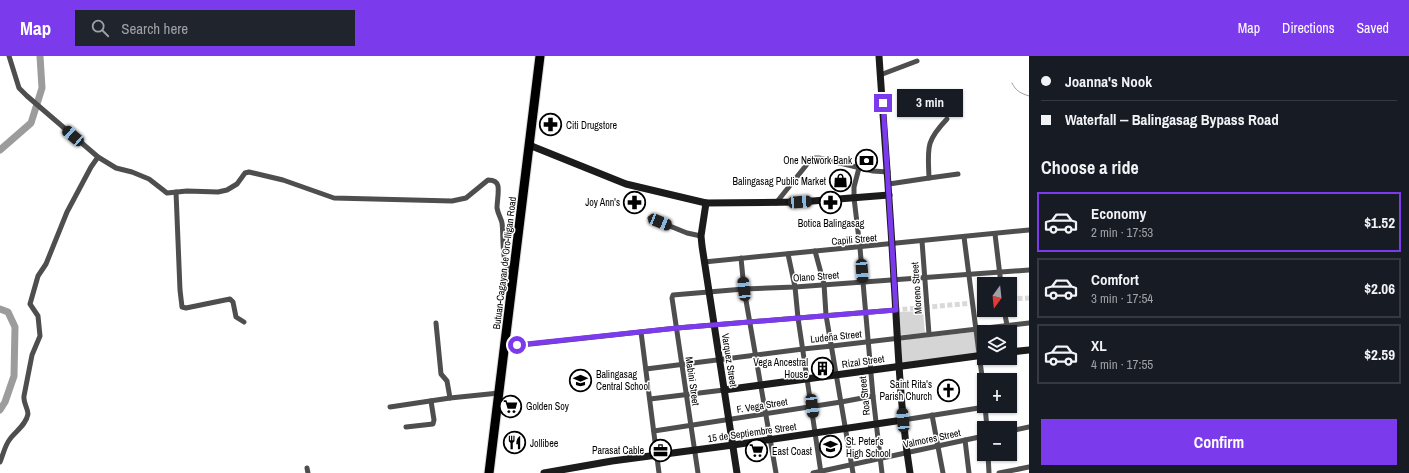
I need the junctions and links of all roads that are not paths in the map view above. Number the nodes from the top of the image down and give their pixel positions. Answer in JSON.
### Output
{"nodes":[{"id":1,"x":9,"y":56,"type":"edge"},
{"id":2,"x":540,"y":56,"type":"edge"},
{"id":3,"x":879,"y":56,"type":"edge"},
{"id":4,"x":917,"y":61,"type":"dead end"},
{"id":5,"x":880,"y":75,"type":"junction"},
{"id":6,"x":947,"y":119,"type":"dead end"},
{"id":7,"x":529,"y":145,"type":"junction"},
{"id":8,"x":98,"y":157,"type":"junction"},
{"id":9,"x":859,"y":168,"type":"junction"},
{"id":10,"x":888,"y":172,"type":"junction"},
{"id":11,"x":958,"y":174,"type":"dead end"},
{"id":12,"x":929,"y":178,"type":"junction"},
{"id":13,"x":889,"y":184,"type":"junction"},
{"id":14,"x":176,"y":192,"type":"junction"},
{"id":15,"x":889,"y":195,"type":"junction"},
{"id":16,"x":854,"y":198,"type":"junction"},
{"id":17,"x":706,"y":203,"type":"junction"},
{"id":18,"x":776,"y":203,"type":"junction"},
{"id":19,"x":650,"y":218,"type":"dead end"},
{"id":20,"x":1029,"y":230,"type":"edge"},
{"id":21,"x":995,"y":234,"type":"junction"},
{"id":22,"x":701,"y":236,"type":"junction"},
{"id":23,"x":964,"y":237,"type":"junction"},
{"id":24,"x":922,"y":241,"type":"junction"},
{"id":25,"x":892,"y":245,"type":"junction"},
{"id":26,"x":860,"y":248,"type":"junction"},
{"id":27,"x":815,"y":251,"type":"junction"},
{"id":28,"x":788,"y":254,"type":"junction"},
{"id":29,"x":741,"y":258,"type":"junction"},
{"id":30,"x":704,"y":262,"type":"junction"},
{"id":31,"x":1029,"y":270,"type":"edge"},
{"id":32,"x":1000,"y":272,"type":"junction"},
{"id":33,"x":514,"y":274,"type":"junction"},
{"id":34,"x":969,"y":275,"type":"junction"},
{"id":35,"x":925,"y":277,"type":"junction"},
{"id":36,"x":1000,"y":277,"type":"edge"},
{"id":37,"x":894,"y":280,"type":"junction"},
{"id":38,"x":863,"y":282,"type":"junction"},
{"id":39,"x":824,"y":284,"type":"junction"},
{"id":40,"x":795,"y":287,"type":"junction"},
{"id":41,"x":744,"y":289,"type":"junction"},
{"id":42,"x":708,"y":292,"type":"junction"},
{"id":43,"x":676,"y":294,"type":"joint"},
{"id":44,"x":896,"y":310,"type":"junction"},
{"id":45,"x":866,"y":312,"type":"junction"},
{"id":46,"x":826,"y":315,"type":"junction"},
{"id":47,"x":1005,"y":317,"type":"edge"},
{"id":48,"x":798,"y":318,"type":"junction"},
{"id":49,"x":244,"y":322,"type":"dead end"},
{"id":50,"x":750,"y":322,"type":"junction"},
{"id":51,"x":436,"y":323,"type":"dead end"},
{"id":52,"x":1029,"y":323,"type":"edge"},
{"id":53,"x":714,"y":325,"type":"junction"},
{"id":54,"x":1007,"y":325,"type":"joint"},
{"id":55,"x":677,"y":328,"type":"junction"},
{"id":56,"x":975,"y":329,"type":"junction"},
{"id":57,"x":641,"y":332,"type":"junction"},
{"id":58,"x":929,"y":334,"type":"junction"},
{"id":59,"x":977,"y":337,"type":"edge"},
{"id":60,"x":897,"y":339,"type":"junction"},
{"id":61,"x":869,"y":342,"type":"junction"},
{"id":62,"x":832,"y":346,"type":"junction"},
{"id":63,"x":504,"y":347,"type":"junction"},
{"id":64,"x":803,"y":349,"type":"junction"},
{"id":65,"x":1029,"y":350,"type":"edge"},
{"id":66,"x":1017,"y":351,"type":"edge"},
{"id":67,"x":756,"y":355,"type":"junction"},
{"id":68,"x":977,"y":357,"type":"edge"},
{"id":69,"x":720,"y":360,"type":"junction"},
{"id":70,"x":682,"y":364,"type":"junction"},
{"id":71,"x":898,"y":366,"type":"junction"},
{"id":72,"x":646,"y":369,"type":"junction"},
{"id":73,"x":871,"y":370,"type":"junction"},
{"id":74,"x":837,"y":375,"type":"junction"},
{"id":75,"x":808,"y":379,"type":"junction"},
{"id":76,"x":761,"y":386,"type":"junction"},
{"id":77,"x":724,"y":390,"type":"junction"},
{"id":78,"x":499,"y":393,"type":"junction"},
{"id":79,"x":686,"y":395,"type":"junction"},
{"id":80,"x":873,"y":396,"type":"junction"},
{"id":81,"x":450,"y":398,"type":"junction"},
{"id":82,"x":650,"y":399,"type":"junction"},
{"id":83,"x":431,"y":401,"type":"junction"},
{"id":84,"x":841,"y":402,"type":"junction"},
{"id":85,"x":812,"y":406,"type":"junction"},
{"id":86,"x":390,"y":407,"type":"dead end"},
{"id":87,"x":977,"y":408,"type":"edge"},
{"id":88,"x":766,"y":414,"type":"junction"},
{"id":89,"x":932,"y":416,"type":"junction"},
{"id":90,"x":729,"y":419,"type":"junction"},
{"id":91,"x":903,"y":420,"type":"junction"},
{"id":92,"x":876,"y":424,"type":"junction"},
{"id":93,"x":691,"y":426,"type":"junction"},
{"id":94,"x":406,"y":427,"type":"dead end"},
{"id":95,"x":1029,"y":427,"type":"edge"},
{"id":96,"x":846,"y":428,"type":"junction"},
{"id":97,"x":1017,"y":430,"type":"edge"},
{"id":98,"x":654,"y":431,"type":"junction"},
{"id":99,"x":815,"y":433,"type":"junction"},
{"id":100,"x":977,"y":437,"type":"edge"},
{"id":101,"x":770,"y":440,"type":"junction"},
{"id":102,"x":965,"y":440,"type":"junction"},
{"id":103,"x":733,"y":445,"type":"junction"},
{"id":104,"x":938,"y":447,"type":"junction"},
{"id":105,"x":695,"y":450,"type":"junction"},
{"id":106,"x":907,"y":453,"type":"junction"},
{"id":107,"x":657,"y":456,"type":"junction"},
{"id":108,"x":880,"y":458,"type":"junction"},
{"id":109,"x":988,"y":461,"type":"edge"},
{"id":110,"x":0,"y":462,"type":"edge"},
{"id":111,"x":852,"y":464,"type":"junction"},
{"id":112,"x":1029,"y":467,"type":"edge"},
{"id":113,"x":1019,"y":471,"type":"edge"},
{"id":114,"x":821,"y":472,"type":"edge"},
{"id":115,"x":489,"y":473,"type":"edge"},
{"id":116,"x":544,"y":473,"type":"edge"},
{"id":117,"x":659,"y":473,"type":"edge"},
{"id":118,"x":698,"y":473,"type":"edge"},
{"id":119,"x":737,"y":473,"type":"edge"},
{"id":120,"x":776,"y":473,"type":"edge"},
{"id":121,"x":813,"y":473,"type":"edge"},
{"id":122,"x":854,"y":473,"type":"edge"},
{"id":123,"x":882,"y":473,"type":"edge"},
{"id":124,"x":910,"y":473,"type":"edge"},
{"id":125,"x":943,"y":473,"type":"edge"},
{"id":126,"x":969,"y":473,"type":"edge"},
{"id":127,"x":989,"y":473,"type":"edge"},
{"id":128,"x":998,"y":473,"type":"edge"}],
"edges":[{"from":1,"to":8,"type":"street"},
{"from":2,"to":7,"type":"highway","name":"Butuan-Cagayan de Oro-Iligan Road"},
{"from":3,"to":5,"type":"street"},
{"from":4,"to":5,"type":"street"},
{"from":5,"to":10,"type":"street"},
{"from":6,"to":12,"type":"street"},
{"from":7,"to":17,"type":"street"},
{"from":7,"to":33,"type":"highway","name":"Butuan-Cagayan de Oro-Iligan Road"},
{"from":8,"to":14,"type":"street"},
{"from":8,"to":110,"type":"street"},
{"from":9,"to":10,"type":"street"},
{"from":9,"to":16,"type":"street","name":"Roa Street"},
{"from":9,"to":18,"type":"street"},
{"from":10,"to":13,"type":"street"},
{"from":11,"to":12,"type":"street"},
{"from":12,"to":13,"type":"street"},
{"from":13,"to":15,"type":"street"},
{"from":14,"to":33,"type":"street"},
{"from":14,"to":49,"type":"street"},
{"from":15,"to":16,"type":"street"},
{"from":15,"to":25,"type":"street"},
{"from":16,"to":18,"type":"street"},
{"from":16,"to":26,"type":"street","name":"Roa Street"},
{"from":17,"to":18,"type":"street"},
{"from":17,"to":22,"type":"street","name":"Varquez Street"},
{"from":19,"to":22,"type":"street"},
{"from":20,"to":21,"type":"street","name":"Capili Street"},
{"from":21,"to":23,"type":"street","name":"Capili Street"},
{"from":21,"to":32,"type":"street"},
{"from":22,"to":30,"type":"street","name":"Varquez Street"},
{"from":23,"to":24,"type":"street","name":"Capili Street"},
{"from":23,"to":34,"type":"street"},
{"from":24,"to":25,"type":"street","name":"Capili Street"},
{"from":24,"to":35,"type":"street","name":"Moreno Street"},
{"from":25,"to":26,"type":"street","name":"Capili Street"},
{"from":25,"to":37,"type":"street"},
{"from":26,"to":27,"type":"street","name":"Capili Street"},
{"from":26,"to":38,"type":"street","name":"Roa Street"},
{"from":27,"to":28,"type":"street","name":"Capili Street"},
{"from":27,"to":39,"type":"street"},
{"from":28,"to":29,"type":"street","name":"Capili Street"},
{"from":28,"to":40,"type":"street"},
{"from":29,"to":30,"type":"street","name":"Capili Street"},
{"from":29,"to":41,"type":"street"},
{"from":30,"to":42,"type":"street","name":"Varquez Street"},
{"from":31,"to":32,"type":"street","name":"Olano Street"},
{"from":32,"to":34,"type":"street","name":"Olano Street"},
{"from":32,"to":36,"type":"street"},
{"from":33,"to":63,"type":"highway","name":"Butuan-Cagayan de Oro-Iligan Road"},
{"from":34,"to":35,"type":"street","name":"Olano Street"},
{"from":34,"to":56,"type":"street"},
{"from":35,"to":37,"type":"street","name":"Olano Street"},
{"from":35,"to":58,"type":"street","name":"Moreno Street"},
{"from":37,"to":38,"type":"street","name":"Olano Street"},
{"from":37,"to":44,"type":"street"},
{"from":38,"to":39,"type":"street","name":"Olano Street"},
{"from":38,"to":45,"type":"street","name":"Roa Street"},
{"from":39,"to":40,"type":"street","name":"Olano Street"},
{"from":39,"to":46,"type":"street"},
{"from":40,"to":41,"type":"street","name":"Olano Street"},
{"from":40,"to":48,"type":"street"},
{"from":41,"to":42,"type":"street","name":"Olano Street"},
{"from":41,"to":50,"type":"street"},
{"from":42,"to":43,"type":"street","name":"Olano Street"},
{"from":42,"to":53,"type":"street","name":"Varquez Street"},
{"from":43,"to":55,"type":"street","name":"Mabini Street"},
{"from":44,"to":45,"type":"street"},
{"from":44,"to":60,"type":"street"},
{"from":45,"to":46,"type":"street"},
{"from":45,"to":61,"type":"street","name":"Roa Street"},
{"from":46,"to":48,"type":"street"},
{"from":46,"to":62,"type":"street"},
{"from":47,"to":54,"type":"street"},
{"from":48,"to":50,"type":"street"},
{"from":48,"to":64,"type":"street"},
{"from":50,"to":53,"type":"street"},
{"from":50,"to":67,"type":"street"},
{"from":51,"to":81,"type":"street"},
{"from":52,"to":54,"type":"street","name":"Ludeña Street"},
{"from":53,"to":55,"type":"street"},
{"from":53,"to":69,"type":"street","name":"Varquez Street"},
{"from":55,"to":57,"type":"street"},
{"from":55,"to":70,"type":"street","name":"Mabini Street"},
{"from":56,"to":58,"type":"street","name":"Ludeña Street"},
{"from":56,"to":59,"type":"street"},
{"from":57,"to":63,"type":"street"},
{"from":57,"to":72,"type":"street"},
{"from":58,"to":60,"type":"street","name":"Ludeña Street"},
{"from":60,"to":61,"type":"street","name":"Ludeña Street"},
{"from":60,"to":71,"type":"street"},
{"from":61,"to":62,"type":"street","name":"Ludeña Street"},
{"from":61,"to":73,"type":"street","name":"Roa Street"},
{"from":62,"to":64,"type":"street","name":"Ludeña Street"},
{"from":62,"to":74,"type":"street"},
{"from":63,"to":78,"type":"highway","name":"Butuan-Cagayan de Oro-Iligan Road"},
{"from":64,"to":67,"type":"street","name":"Ludeña Street"},
{"from":64,"to":75,"type":"street"},
{"from":65,"to":66,"type":"street"},
{"from":67,"to":69,"type":"street","name":"Ludeña Street"},
{"from":67,"to":76,"type":"street"},
{"from":68,"to":71,"type":"street","name":"Rizal Street"},
{"from":69,"to":70,"type":"street","name":"Ludeña Street"},
{"from":69,"to":77,"type":"street","name":"Varquez Street"},
{"from":70,"to":72,"type":"street","name":"Ludeña Street"},
{"from":70,"to":79,"type":"street","name":"Mabini Street"},
{"from":71,"to":73,"type":"street","name":"Rizal Street"},
{"from":71,"to":91,"type":"street"},
{"from":72,"to":82,"type":"street"},
{"from":73,"to":74,"type":"street","name":"Rizal Street"},
{"from":73,"to":80,"type":"street","name":"Roa Street"},
{"from":74,"to":75,"type":"street","name":"Rizal Street"},
{"from":74,"to":84,"type":"street"},
{"from":75,"to":76,"type":"street","name":"Rizal Street"},
{"from":75,"to":85,"type":"street"},
{"from":76,"to":77,"type":"street","name":"Rizal Street"},
{"from":76,"to":88,"type":"street"},
{"from":77,"to":79,"type":"street","name":"Rizal Street"},
{"from":77,"to":90,"type":"street","name":"Varquez Street"},
{"from":78,"to":81,"type":"street"},
{"from":78,"to":115,"type":"highway","name":"Butuan-Cagayan de Oro-Iligan Road"},
{"from":79,"to":82,"type":"street","name":"Rizal Street"},
{"from":79,"to":93,"type":"street","name":"Mabini Street"},
{"from":80,"to":84,"type":"street","name":"F. Vega Street"},
{"from":80,"to":92,"type":"street","name":"Roa Street"},
{"from":81,"to":83,"type":"street"},
{"from":82,"to":98,"type":"street"},
{"from":83,"to":86,"type":"street"},
{"from":83,"to":94,"type":"street"},
{"from":84,"to":85,"type":"street","name":"F. Vega Street"},
{"from":84,"to":96,"type":"street"},
{"from":85,"to":88,"type":"street","name":"F. Vega Street"},
{"from":85,"to":99,"type":"street"},
{"from":87,"to":89,"type":"street","name":"15 de Septiembre Street"},
{"from":88,"to":90,"type":"street","name":"F. Vega Street"},
{"from":88,"to":101,"type":"street"},
{"from":89,"to":91,"type":"street","name":"15 de Septiembre Street"},
{"from":89,"to":104,"type":"street"},
{"from":90,"to":93,"type":"street","name":"F. Vega Street"},
{"from":90,"to":103,"type":"street","name":"Varquez Street"},
{"from":91,"to":92,"type":"street","name":"15 de Septiembre Street"},
{"from":91,"to":106,"type":"street"},
{"from":92,"to":96,"type":"street","name":"15 de Septiembre Street"},
{"from":92,"to":108,"type":"street","name":"Roa Street"},
{"from":93,"to":98,"type":"street","name":"F. Vega Street"},
{"from":93,"to":105,"type":"street","name":"Mabini Street"},
{"from":95,"to":97,"type":"street"},
{"from":96,"to":99,"type":"street","name":"15 de Septiembre Street"},
{"from":96,"to":111,"type":"street"},
{"from":98,"to":107,"type":"street"},
{"from":99,"to":101,"type":"street","name":"15 de Septiembre Street"},
{"from":99,"to":114,"type":"street"},
{"from":100,"to":102,"type":"street","name":"Valmores Street"},
{"from":101,"to":103,"type":"street","name":"15 de Septiembre Street"},
{"from":101,"to":120,"type":"street"},
{"from":102,"to":104,"type":"street","name":"Valmores Street"},
{"from":102,"to":126,"type":"street"},
{"from":103,"to":105,"type":"street","name":"15 de Septiembre Street"},
{"from":103,"to":119,"type":"street","name":"Varquez Street"},
{"from":104,"to":106,"type":"street","name":"Valmores Street"},
{"from":104,"to":125,"type":"street"},
{"from":105,"to":107,"type":"street","name":"15 de Septiembre Street"},
{"from":105,"to":118,"type":"street","name":"Mabini Street"},
{"from":106,"to":108,"type":"street","name":"Valmores Street"},
{"from":106,"to":124,"type":"street"},
{"from":107,"to":116,"type":"street","name":"15 de Septiembre Street"},
{"from":107,"to":117,"type":"street"},
{"from":108,"to":111,"type":"street","name":"Valmores Street"},
{"from":108,"to":123,"type":"street","name":"Roa Street"},
{"from":109,"to":127,"type":"street"},
{"from":111,"to":114,"type":"street","name":"Valmores Street"},
{"from":111,"to":122,"type":"street"},
{"from":112,"to":113,"type":"street"},
{"from":113,"to":128,"type":"street"},
{"from":114,"to":121,"type":"street","name":"Valmores Street"}]}
